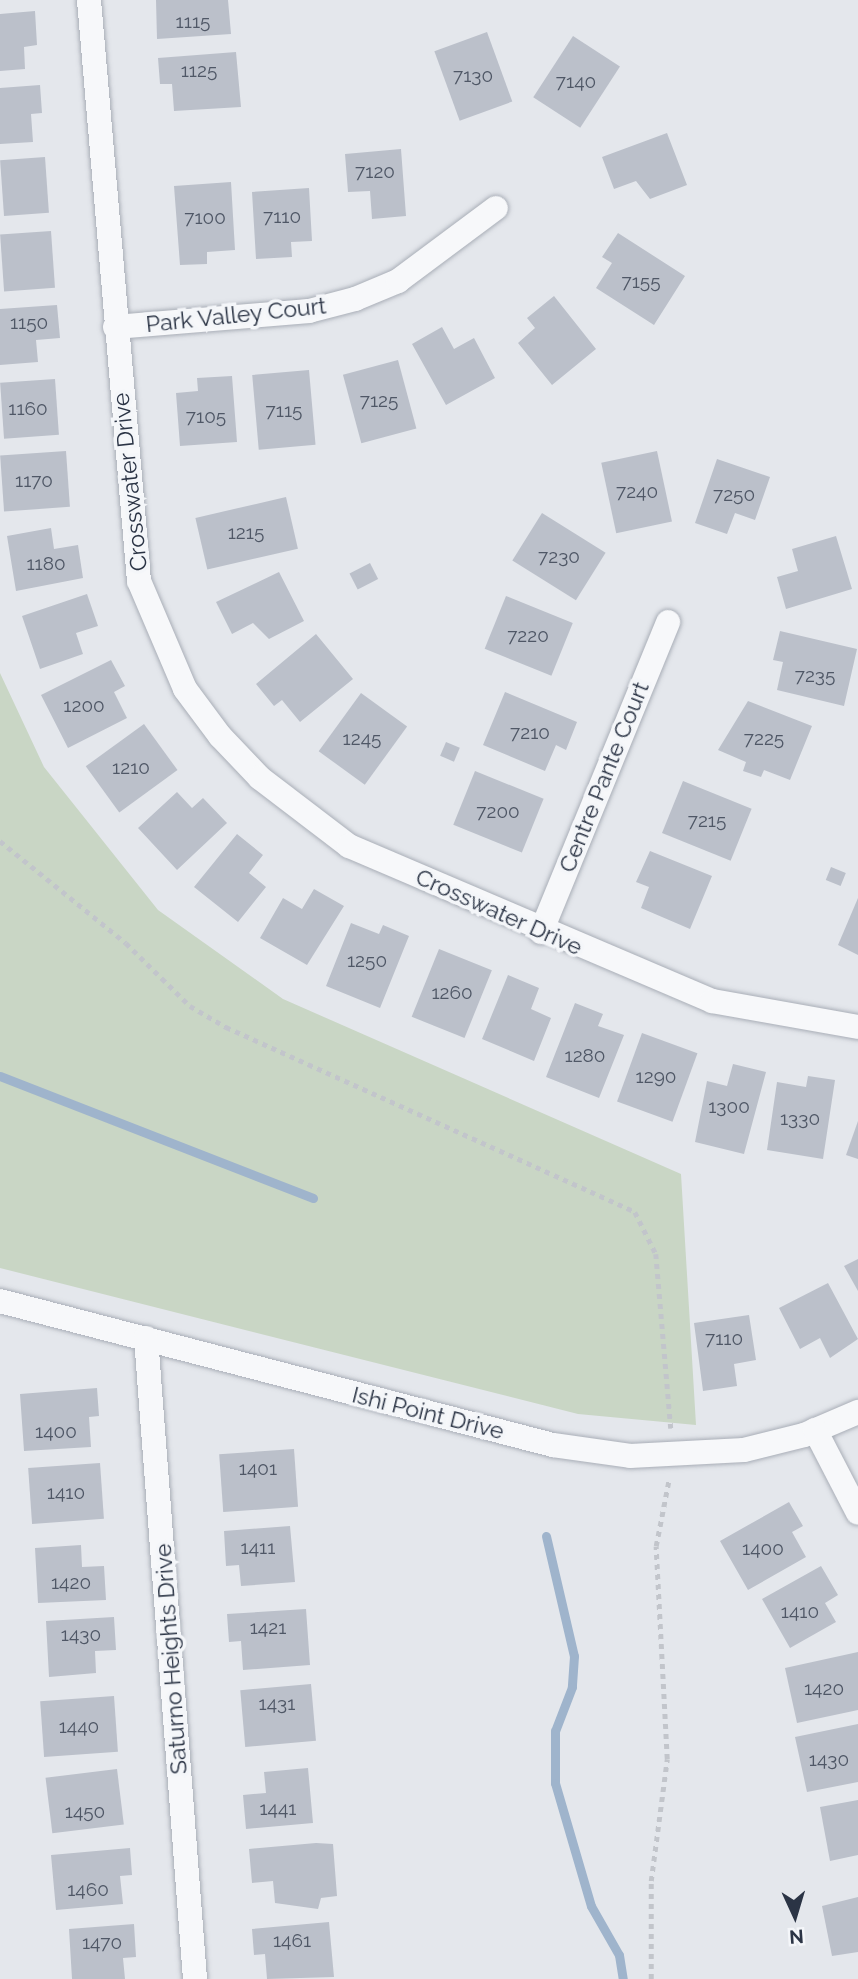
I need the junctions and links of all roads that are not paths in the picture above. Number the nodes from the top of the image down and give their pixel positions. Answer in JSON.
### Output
{"nodes":[{"id":1,"x":89,"y":0,"type":"edge"},
{"id":2,"x":496,"y":208,"type":"dead end"},
{"id":3,"x":115,"y":327,"type":"junction"},
{"id":4,"x":668,"y":622,"type":"dead end"},
{"id":5,"x":541,"y":932,"type":"junction"},
{"id":6,"x":858,"y":1027,"type":"edge"},
{"id":7,"x":0,"y":1301,"type":"edge"},
{"id":8,"x":146,"y":1338,"type":"junction"},
{"id":9,"x":858,"y":1412,"type":"edge"},
{"id":10,"x":815,"y":1430,"type":"junction"},
{"id":11,"x":858,"y":1513,"type":"edge"},
{"id":12,"x":195,"y":1979,"type":"edge"}],
"edges":[{"from":1,"to":3,"type":"street","name":"Crosswater Drive"},
{"from":2,"to":3,"type":"street","name":"Park Valley Court"},
{"from":3,"to":5,"type":"street","name":"Crosswater Drive"},
{"from":4,"to":5,"type":"street","name":"Centre Pante Court"},
{"from":5,"to":6,"type":"street","name":"Crosswater Drive"},
{"from":7,"to":8,"type":"street","name":"Ishi Point Drive"},
{"from":8,"to":10,"type":"street","name":"Ishi Point Drive"},
{"from":8,"to":12,"type":"street","name":"Saturno Heights Drive"},
{"from":9,"to":10,"type":"street","name":"Ishi Point Drive"},
{"from":10,"to":11,"type":"street"}]}
